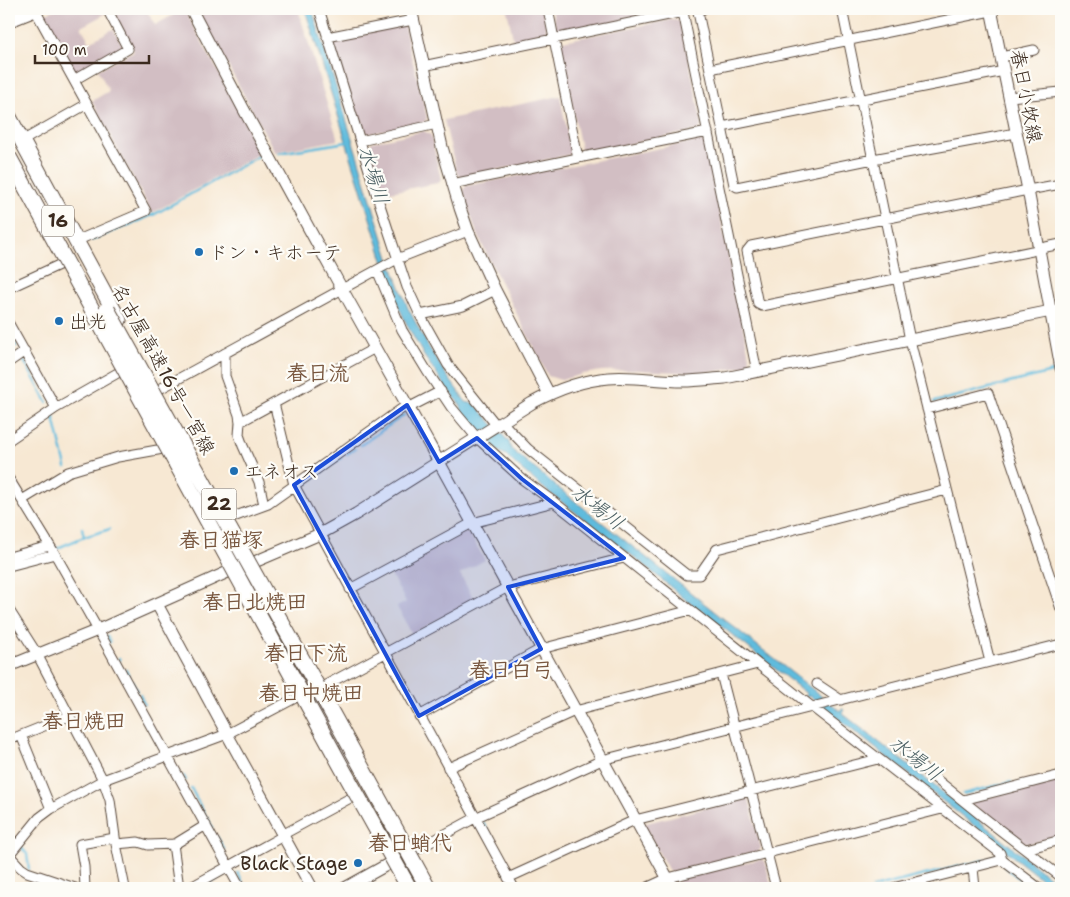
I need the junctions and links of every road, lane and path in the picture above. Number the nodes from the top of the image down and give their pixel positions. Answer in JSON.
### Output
{"nodes":[{"id":1,"x":107,"y":9,"type":"edge"},
{"id":2,"x":191,"y":9,"type":"edge"},
{"id":3,"x":319,"y":9,"type":"edge"},
{"id":4,"x":548,"y":9,"type":"edge"},
{"id":5,"x":703,"y":9,"type":"edge"},
{"id":6,"x":842,"y":9,"type":"edge"},
{"id":7,"x":37,"y":10,"type":"edge"},
{"id":8,"x":991,"y":10,"type":"edge"},
{"id":9,"x":685,"y":11,"type":"edge"},
{"id":10,"x":412,"y":14,"type":"edge"},
{"id":11,"x":9,"y":21,"type":"edge"},
{"id":12,"x":327,"y":37,"type":"junction"},
{"id":13,"x":554,"y":39,"type":"junction"},
{"id":14,"x":849,"y":40,"type":"junction"},
{"id":15,"x":1034,"y":50,"type":"dead end"},
{"id":16,"x":1001,"y":56,"type":"junction"},
{"id":17,"x":423,"y":66,"type":"junction"},
{"id":18,"x":710,"y":69,"type":"junction"},
{"id":19,"x":1004,"y":71,"type":"junction"},
{"id":20,"x":74,"y":80,"type":"junction"},
{"id":21,"x":1061,"y":92,"type":"edge"},
{"id":22,"x":1009,"y":97,"type":"junction"},
{"id":23,"x":861,"y":100,"type":"junction"},
{"id":24,"x":87,"y":104,"type":"junction"},
{"id":25,"x":9,"y":117,"type":"edge"},
{"id":26,"x":436,"y":124,"type":"junction"},
{"id":27,"x":722,"y":127,"type":"junction"},
{"id":28,"x":708,"y":132,"type":"junction"},
{"id":29,"x":9,"y":133,"type":"edge"},
{"id":30,"x":1016,"y":133,"type":"junction"},
{"id":31,"x":22,"y":141,"type":"junction"},
{"id":32,"x":360,"y":141,"type":"junction"},
{"id":33,"x":9,"y":157,"type":"edge"},
{"id":34,"x":578,"y":158,"type":"junction"},
{"id":35,"x":873,"y":160,"type":"junction"},
{"id":36,"x":9,"y":169,"type":"edge"},
{"id":37,"x":452,"y":184,"type":"junction"},
{"id":38,"x":1061,"y":184,"type":"edge"},
{"id":39,"x":1028,"y":190,"type":"junction"},
{"id":40,"x":885,"y":219,"type":"junction"},
{"id":41,"x":468,"y":231,"type":"junction"},
{"id":42,"x":76,"y":241,"type":"junction"},
{"id":43,"x":1061,"y":244,"type":"edge"},
{"id":44,"x":1039,"y":249,"type":"junction"},
{"id":45,"x":395,"y":260,"type":"junction"},
{"id":46,"x":61,"y":264,"type":"junction"},
{"id":47,"x":379,"y":269,"type":"junction"},
{"id":48,"x":897,"y":279,"type":"junction"},
{"id":49,"x":9,"y":288,"type":"edge"},
{"id":50,"x":342,"y":289,"type":"junction"},
{"id":51,"x":495,"y":290,"type":"junction"},
{"id":52,"x":1056,"y":311,"type":"edge"},
{"id":53,"x":420,"y":315,"type":"junction"},
{"id":54,"x":9,"y":324,"type":"edge"},
{"id":55,"x":118,"y":329,"type":"junction"},
{"id":56,"x":910,"y":340,"type":"junction"},
{"id":57,"x":375,"y":348,"type":"junction"},
{"id":58,"x":25,"y":351,"type":"junction"},
{"id":59,"x":225,"y":352,"type":"junction"},
{"id":60,"x":9,"y":362,"type":"edge"},
{"id":61,"x":1061,"y":368,"type":"edge"},
{"id":62,"x":121,"y":371,"type":"junction"},
{"id":63,"x":757,"y":372,"type":"junction"},
{"id":64,"x":156,"y":390,"type":"junction"},
{"id":65,"x":441,"y":391,"type":"junction"},
{"id":66,"x":549,"y":394,"type":"junction"},
{"id":67,"x":274,"y":403,"type":"junction"},
{"id":68,"x":408,"y":406,"type":"junction"},
{"id":69,"x":56,"y":408,"type":"junction"},
{"id":70,"x":927,"y":409,"type":"junction"},
{"id":71,"x":240,"y":422,"type":"junction"},
{"id":72,"x":500,"y":424,"type":"junction"},
{"id":73,"x":477,"y":438,"type":"junction"},
{"id":74,"x":9,"y":440,"type":"edge"},
{"id":75,"x":163,"y":449,"type":"junction"},
{"id":76,"x":439,"y":462,"type":"junction"},
{"id":77,"x":9,"y":479,"type":"edge"},
{"id":78,"x":294,"y":485,"type":"junction"},
{"id":79,"x":947,"y":490,"type":"junction"},
{"id":80,"x":22,"y":500,"type":"junction"},
{"id":81,"x":554,"y":502,"type":"junction"},
{"id":82,"x":264,"y":505,"type":"junction"},
{"id":83,"x":228,"y":519,"type":"junction"},
{"id":84,"x":472,"y":523,"type":"junction"},
{"id":85,"x":320,"y":534,"type":"junction"},
{"id":86,"x":49,"y":546,"type":"junction"},
{"id":87,"x":55,"y":554,"type":"junction"},
{"id":88,"x":9,"y":557,"type":"edge"},
{"id":89,"x":624,"y":558,"type":"junction"},
{"id":90,"x":252,"y":563,"type":"junction"},
{"id":91,"x":9,"y":566,"type":"edge"},
{"id":92,"x":230,"y":572,"type":"junction"},
{"id":93,"x":508,"y":587,"type":"junction"},
{"id":94,"x":350,"y":589,"type":"junction"},
{"id":95,"x":157,"y":604,"type":"junction"},
{"id":96,"x":9,"y":610,"type":"edge"},
{"id":97,"x":691,"y":610,"type":"junction"},
{"id":98,"x":1061,"y":610,"type":"edge"},
{"id":99,"x":98,"y":630,"type":"junction"},
{"id":100,"x":1061,"y":644,"type":"edge"},
{"id":101,"x":541,"y":649,"type":"junction"},
{"id":102,"x":385,"y":653,"type":"junction"},
{"id":103,"x":37,"y":654,"type":"junction"},
{"id":104,"x":990,"y":662,"type":"junction"},
{"id":105,"x":758,"y":664,"type":"junction"},
{"id":106,"x":9,"y":666,"type":"edge"},
{"id":107,"x":721,"y":674,"type":"junction"},
{"id":108,"x":817,"y":684,"type":"dead end"},
{"id":109,"x":322,"y":687,"type":"junction"},
{"id":110,"x":299,"y":696,"type":"junction"},
{"id":111,"x":840,"y":700,"type":"junction"},
{"id":112,"x":814,"y":706,"type":"junction"},
{"id":113,"x":575,"y":711,"type":"junction"},
{"id":114,"x":69,"y":716,"type":"junction"},
{"id":115,"x":419,"y":716,"type":"junction"},
{"id":116,"x":735,"y":726,"type":"junction"},
{"id":117,"x":227,"y":734,"type":"junction"},
{"id":118,"x":20,"y":735,"type":"junction"},
{"id":119,"x":9,"y":740,"type":"edge"},
{"id":120,"x":904,"y":754,"type":"dead end"},
{"id":121,"x":168,"y":756,"type":"junction"},
{"id":122,"x":878,"y":759,"type":"junction"},
{"id":123,"x":602,"y":760,"type":"junction"},
{"id":124,"x":341,"y":766,"type":"junction"},
{"id":125,"x":448,"y":768,"type":"junction"},
{"id":126,"x":1061,"y":775,"type":"edge"},
{"id":127,"x":104,"y":780,"type":"junction"},
{"id":128,"x":751,"y":791,"type":"junction"},
{"id":129,"x":354,"y":796,"type":"junction"},
{"id":130,"x":963,"y":800,"type":"junction"},
{"id":131,"x":942,"y":808,"type":"junction"},
{"id":132,"x":51,"y":809,"type":"junction"},
{"id":133,"x":475,"y":818,"type":"junction"},
{"id":134,"x":636,"y":820,"type":"junction"},
{"id":135,"x":206,"y":825,"type":"junction"},
{"id":136,"x":9,"y":835,"type":"edge"},
{"id":137,"x":283,"y":835,"type":"junction"},
{"id":138,"x":1061,"y":840,"type":"edge"},
{"id":139,"x":116,"y":841,"type":"junction"},
{"id":140,"x":173,"y":844,"type":"junction"},
{"id":141,"x":16,"y":847,"type":"junction"},
{"id":142,"x":1026,"y":849,"type":"junction"},
{"id":143,"x":412,"y":852,"type":"junction"},
{"id":144,"x":767,"y":853,"type":"junction"},
{"id":145,"x":9,"y":855,"type":"edge"},
{"id":146,"x":1002,"y":860,"type":"junction"},
{"id":147,"x":391,"y":863,"type":"junction"},
{"id":148,"x":228,"y":866,"type":"junction"},
{"id":149,"x":973,"y":868,"type":"junction"},
{"id":150,"x":1061,"y":877,"type":"edge"},
{"id":151,"x":508,"y":878,"type":"junction"},
{"id":152,"x":670,"y":883,"type":"edge"},
{"id":153,"x":71,"y":888,"type":"edge"},
{"id":154,"x":85,"y":888,"type":"edge"},
{"id":155,"x":125,"y":888,"type":"edge"},
{"id":156,"x":179,"y":888,"type":"edge"},
{"id":157,"x":189,"y":888,"type":"edge"},
{"id":158,"x":240,"y":888,"type":"edge"},
{"id":159,"x":312,"y":888,"type":"edge"},
{"id":160,"x":345,"y":888,"type":"edge"},
{"id":161,"x":405,"y":888,"type":"edge"},
{"id":162,"x":409,"y":888,"type":"edge"},
{"id":163,"x":417,"y":888,"type":"edge"},
{"id":164,"x":428,"y":888,"type":"edge"},
{"id":165,"x":433,"y":888,"type":"edge"},
{"id":166,"x":514,"y":888,"type":"edge"},
{"id":167,"x":646,"y":888,"type":"edge"},
{"id":168,"x":776,"y":888,"type":"edge"},
{"id":169,"x":893,"y":888,"type":"edge"},
{"id":170,"x":976,"y":888,"type":"edge"},
{"id":171,"x":1039,"y":888,"type":"edge"}],
"edges":[{"from":1,"to":20,"type":"street"},
{"from":2,"to":50,"type":"street"},
{"from":3,"to":12,"type":"street"},
{"from":4,"to":13,"type":"street"},
{"from":5,"to":18,"type":"street"},
{"from":6,"to":14,"type":"street"},
{"from":7,"to":11,"type":"main road"},
{"from":7,"to":20,"type":"street"},
{"from":8,"to":14,"type":"street"},
{"from":8,"to":16,"type":"street","name":"春日小牧線"},
{"from":9,"to":13,"type":"street"},
{"from":9,"to":28,"type":"street"},
{"from":10,"to":12,"type":"street"},
{"from":10,"to":17,"type":"street"},
{"from":12,"to":32,"type":"street"},
{"from":13,"to":17,"type":"street"},
{"from":13,"to":34,"type":"street"},
{"from":14,"to":18,"type":"street"},
{"from":14,"to":23,"type":"street"},
{"from":15,"to":16,"type":"street"},
{"from":16,"to":19,"type":"street","name":"春日小牧線"},
{"from":17,"to":26,"type":"street"},
{"from":18,"to":27,"type":"street"},
{"from":19,"to":22,"type":"street","name":"春日小牧線"},
{"from":19,"to":23,"type":"street"},
{"from":20,"to":24,"type":"street"},
{"from":21,"to":22,"type":"street"},
{"from":22,"to":30,"type":"street","name":"春日小牧線"},
{"from":23,"to":27,"type":"street"},
{"from":23,"to":35,"type":"street"},
{"from":24,"to":31,"type":"street"},
{"from":24,"to":42,"type":"street"},
{"from":25,"to":31,"type":"highway","number":"22"},
{"from":26,"to":32,"type":"street"},
{"from":26,"to":37,"type":"street"},
{"from":27,"to":35,"type":"street"},
{"from":28,"to":34,"type":"street"},
{"from":28,"to":63,"type":"street"},
{"from":29,"to":55,"type":"highway","name":"名古屋高速16号一宮線","number":"16","bridge":true},
{"from":30,"to":35,"type":"street"},
{"from":30,"to":39,"type":"street","name":"春日小牧線"},
{"from":31,"to":42,"type":"highway","number":"22"},
{"from":32,"to":45,"type":"street"},
{"from":33,"to":124,"type":"highway","name":"名古屋高速16号一宮線","number":"16","bridge":true},
{"from":34,"to":37,"type":"street"},
{"from":35,"to":40,"type":"street"},
{"from":36,"to":46,"type":"highway","number":"22"},
{"from":37,"to":41,"type":"street"},
{"from":38,"to":39,"type":"street"},
{"from":39,"to":40,"type":"street"},
{"from":39,"to":44,"type":"street","name":"春日小牧線"},
{"from":40,"to":48,"type":"street"},
{"from":40,"to":48,"type":"street"},
{"from":41,"to":45,"type":"street"},
{"from":41,"to":51,"type":"street"},
{"from":42,"to":64,"type":"highway","number":"22"},
{"from":43,"to":44,"type":"street"},
{"from":44,"to":48,"type":"street"},
{"from":44,"to":52,"type":"street","name":"春日小牧線"},
{"from":45,"to":47,"type":"street"},
{"from":45,"to":53,"type":"street"},
{"from":46,"to":49,"type":"street"},
{"from":46,"to":62,"type":"highway","number":"22"},
{"from":47,"to":50,"type":"street"},
{"from":47,"to":65,"type":"street"},
{"from":48,"to":56,"type":"street"},
{"from":50,"to":57,"type":"street"},
{"from":50,"to":59,"type":"street"},
{"from":51,"to":53,"type":"street"},
{"from":51,"to":66,"type":"street"},
{"from":52,"to":56,"type":"street"},
{"from":52,"to":61,"type":"street","name":"春日小牧線"},
{"from":53,"to":72,"type":"street"},
{"from":54,"to":58,"type":"street"},
{"from":55,"to":143,"type":"highway","bridge":true},
{"from":55,"to":164,"type":"highway","name":"名古屋高速16号一宮線","number":"16","bridge":true},
{"from":56,"to":63,"type":"street"},
{"from":56,"to":70,"type":"street"},
{"from":57,"to":67,"type":"street"},
{"from":57,"to":68,"type":"street"},
{"from":58,"to":60,"type":"street"},
{"from":58,"to":69,"type":"street"},
{"from":59,"to":64,"type":"street"},
{"from":59,"to":71,"type":"street"},
{"from":62,"to":69,"type":"street"},
{"from":62,"to":75,"type":"highway","number":"22"},
{"from":63,"to":66,"type":"street"},
{"from":64,"to":83,"type":"highway","number":"22"},
{"from":65,"to":68,"type":"street"},
{"from":65,"to":73,"type":"street"},
{"from":66,"to":72,"type":"street"},
{"from":67,"to":71,"type":"street"},
{"from":67,"to":78,"type":"street"},
{"from":68,"to":76,"type":"street"},
{"from":68,"to":78,"type":"street"},
{"from":69,"to":74,"type":"street"},
{"from":70,"to":79,"type":"street"},
{"from":70,"to":98,"type":"street"},
{"from":71,"to":82,"type":"street"},
{"from":72,"to":73,"type":"street"},
{"from":72,"to":79,"type":"street"},
{"from":73,"to":76,"type":"street"},
{"from":73,"to":81,"type":"street"},
{"from":75,"to":80,"type":"street"},
{"from":75,"to":92,"type":"highway","number":"22"},
{"from":76,"to":84,"type":"street"},
{"from":76,"to":85,"type":"street"},
{"from":77,"to":80,"type":"street"},
{"from":78,"to":82,"type":"street"},
{"from":78,"to":85,"type":"street"},
{"from":79,"to":104,"type":"street"},
{"from":80,"to":86,"type":"street"},
{"from":81,"to":84,"type":"street"},
{"from":81,"to":89,"type":"street"},
{"from":82,"to":83,"type":"street"},
{"from":83,"to":90,"type":"highway","number":"22"},
{"from":84,"to":93,"type":"street"},
{"from":84,"to":94,"type":"street"},
{"from":85,"to":90,"type":"street"},
{"from":85,"to":94,"type":"street"},
{"from":86,"to":87,"type":"street"},
{"from":86,"to":88,"type":"street"},
{"from":87,"to":91,"type":"street"},
{"from":87,"to":99,"type":"street"},
{"from":89,"to":93,"type":"street"},
{"from":89,"to":97,"type":"street"},
{"from":90,"to":92,"type":"street"},
{"from":90,"to":109,"type":"highway","number":"22"},
{"from":92,"to":95,"type":"street"},
{"from":92,"to":110,"type":"highway","number":"22"},
{"from":93,"to":101,"type":"street"},
{"from":93,"to":102,"type":"street"},
{"from":94,"to":102,"type":"street"},
{"from":95,"to":99,"type":"street"},
{"from":95,"to":117,"type":"street"},
{"from":96,"to":103,"type":"street"},
{"from":97,"to":101,"type":"street"},
{"from":97,"to":105,"type":"street"},
{"from":99,"to":103,"type":"street"},
{"from":99,"to":121,"type":"street"},
{"from":100,"to":104,"type":"street"},
{"from":101,"to":113,"type":"street"},
{"from":101,"to":115,"type":"street"},
{"from":102,"to":109,"type":"street"},
{"from":102,"to":115,"type":"street"},
{"from":103,"to":106,"type":"street"},
{"from":103,"to":114,"type":"street"},
{"from":104,"to":111,"type":"street"},
{"from":105,"to":107,"type":"street"},
{"from":105,"to":112,"type":"street"},
{"from":107,"to":113,"type":"street"},
{"from":107,"to":116,"type":"street"},
{"from":108,"to":111,"type":"street"},
{"from":109,"to":143,"type":"highway","number":"22"},
{"from":110,"to":117,"type":"street"},
{"from":110,"to":129,"type":"highway","number":"22"},
{"from":111,"to":112,"type":"street"},
{"from":112,"to":116,"type":"street"},
{"from":112,"to":122,"type":"street"},
{"from":113,"to":123,"type":"street"},
{"from":113,"to":125,"type":"street"},
{"from":114,"to":118,"type":"street"},
{"from":114,"to":127,"type":"street"},
{"from":115,"to":125,"type":"street"},
{"from":116,"to":123,"type":"street"},
{"from":116,"to":128,"type":"street"},
{"from":117,"to":121,"type":"street"},
{"from":117,"to":137,"type":"street"},
{"from":118,"to":119,"type":"street"},
{"from":118,"to":132,"type":"street"},
{"from":120,"to":130,"type":"street"},
{"from":121,"to":127,"type":"street"},
{"from":121,"to":135,"type":"street"},
{"from":122,"to":128,"type":"street"},
{"from":122,"to":131,"type":"street"},
{"from":123,"to":133,"type":"street"},
{"from":123,"to":134,"type":"street"},
{"from":124,"to":162,"type":"highway","name":"名古屋高速16号一宮線","number":"16","bridge":true},
{"from":124,"to":163,"type":"highway"},
{"from":125,"to":133,"type":"street"},
{"from":126,"to":130,"type":"street"},
{"from":127,"to":132,"type":"street"},
{"from":127,"to":139,"type":"street"},
{"from":128,"to":134,"type":"street"},
{"from":128,"to":144,"type":"street"},
{"from":129,"to":137,"type":"street"},
{"from":129,"to":147,"type":"highway","number":"22"},
{"from":130,"to":142,"type":"street"},
{"from":131,"to":144,"type":"street"},
{"from":131,"to":146,"type":"street"},
{"from":132,"to":141,"type":"street"},
{"from":133,"to":143,"type":"street"},
{"from":133,"to":151,"type":"street"},
{"from":134,"to":151,"type":"street"},
{"from":134,"to":152,"type":"street"},
{"from":135,"to":140,"type":"street"},
{"from":135,"to":148,"type":"street"},
{"from":136,"to":141,"type":"street"},
{"from":137,"to":148,"type":"street"},
{"from":137,"to":159,"type":"street"},
{"from":138,"to":142,"type":"street"},
{"from":139,"to":140,"type":"street"},
{"from":139,"to":154,"type":"street"},
{"from":139,"to":155,"type":"street"},
{"from":140,"to":156,"type":"street"},
{"from":141,"to":145,"type":"street"},
{"from":142,"to":150,"type":"street"},
{"from":143,"to":147,"type":"street"},
{"from":143,"to":165,"type":"highway"},
{"from":144,"to":152,"type":"street"},
{"from":144,"to":168,"type":"street"},
{"from":145,"to":153,"type":"street"},
{"from":146,"to":149,"type":"street"},
{"from":146,"to":171,"type":"street"},
{"from":147,"to":160,"type":"street"},
{"from":147,"to":161,"type":"highway","number":"22"},
{"from":148,"to":157,"type":"street"},
{"from":148,"to":158,"type":"street"},
{"from":149,"to":169,"type":"street"},
{"from":149,"to":170,"type":"street"},
{"from":151,"to":166,"type":"street"},
{"from":152,"to":167,"type":"street"}]}
